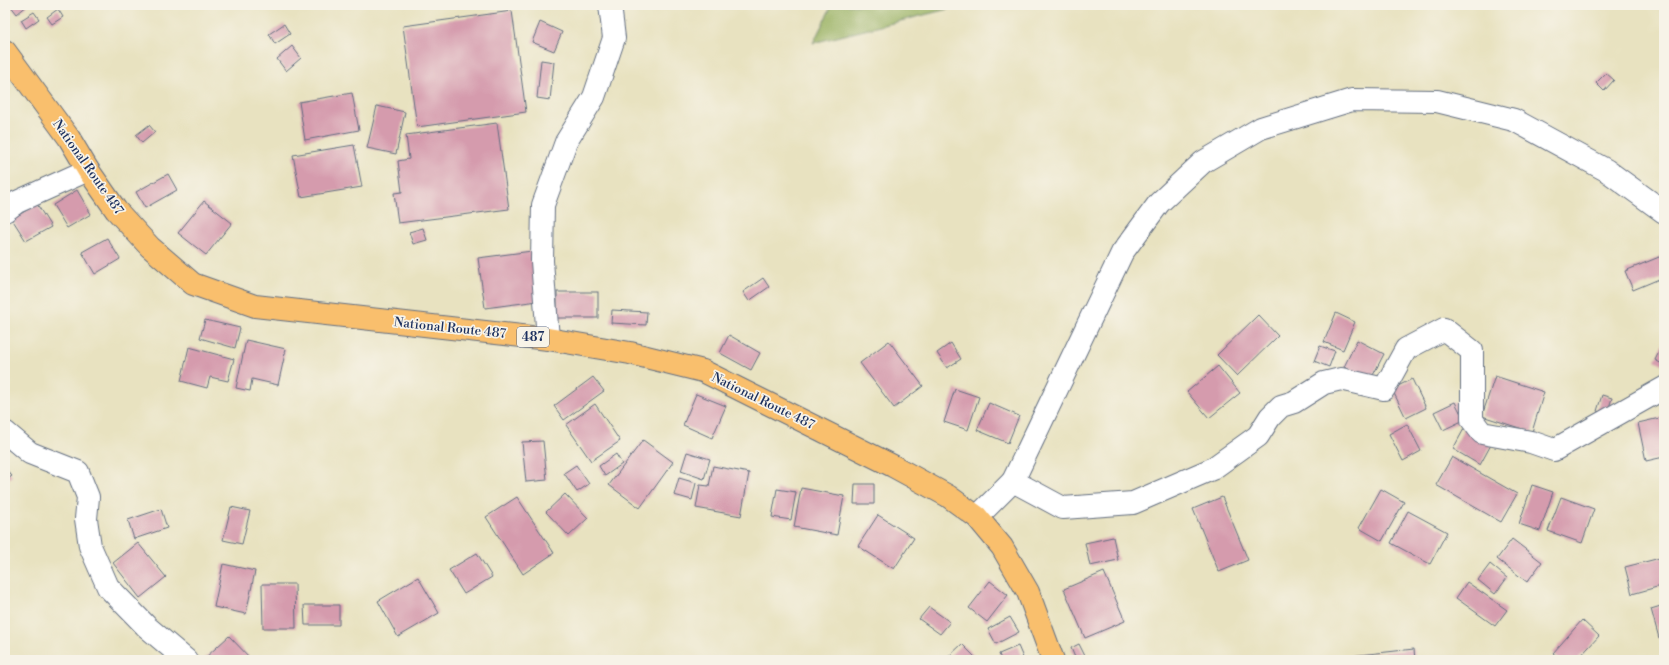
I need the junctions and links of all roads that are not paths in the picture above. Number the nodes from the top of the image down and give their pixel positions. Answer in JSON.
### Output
{"nodes":[{"id":1,"x":610,"y":5,"type":"edge"},
{"id":2,"x":5,"y":51,"type":"edge"},
{"id":3,"x":88,"y":170,"type":"junction"},
{"id":4,"x":5,"y":211,"type":"edge"},
{"id":5,"x":1664,"y":212,"type":"edge"},
{"id":6,"x":548,"y":339,"type":"junction"},
{"id":7,"x":1664,"y":388,"type":"edge"},
{"id":8,"x":5,"y":432,"type":"edge"},
{"id":9,"x":1012,"y":481,"type":"junction"},
{"id":10,"x":977,"y":517,"type":"junction"},
{"id":11,"x":186,"y":660,"type":"edge"},
{"id":12,"x":1053,"y":660,"type":"edge"}],
"edges":[{"from":1,"to":6,"type":"street"},
{"from":2,"to":3,"type":"highway","name":"National Route 487","number":"487"},
{"from":3,"to":4,"type":"street"},
{"from":3,"to":6,"type":"highway","name":"National Route 487","number":"487"},
{"from":5,"to":9,"type":"street"},
{"from":6,"to":10,"type":"highway","name":"National Route 487","number":"487"},
{"from":7,"to":9,"type":"street"},
{"from":8,"to":11,"type":"street"},
{"from":9,"to":10,"type":"street"},
{"from":10,"to":12,"type":"highway","name":"National Route 487","number":"487"}]}
